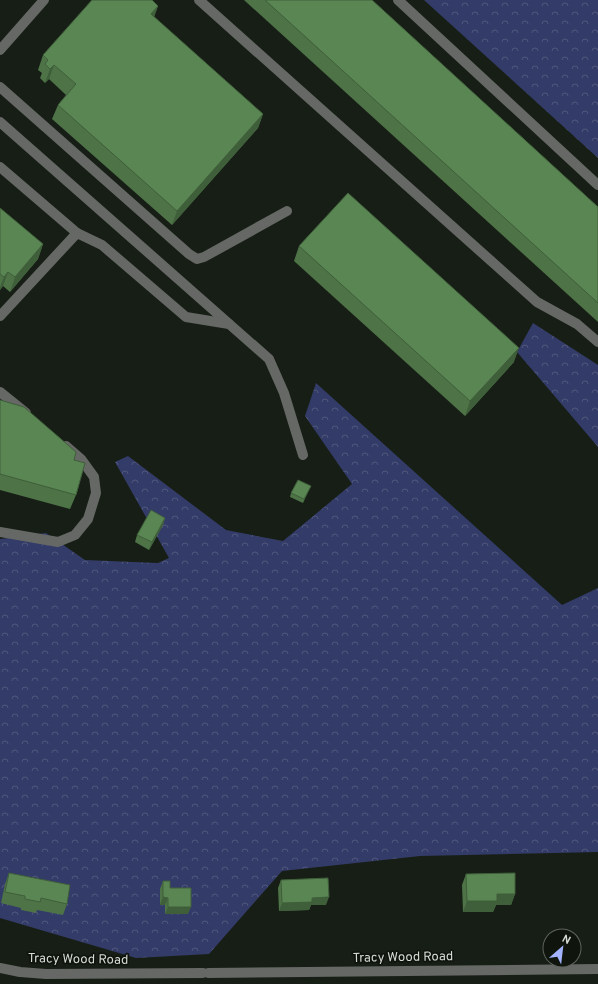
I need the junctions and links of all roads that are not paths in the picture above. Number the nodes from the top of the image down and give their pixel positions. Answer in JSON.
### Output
{"nodes":[{"id":1,"x":44,"y":0,"type":"edge"},
{"id":2,"x":199,"y":0,"type":"edge"},
{"id":3,"x":398,"y":0,"type":"edge"},
{"id":4,"x":0,"y":50,"type":"edge"},
{"id":5,"x":0,"y":88,"type":"edge"},
{"id":6,"x":0,"y":122,"type":"edge"},
{"id":7,"x":0,"y":166,"type":"edge"},
{"id":8,"x":598,"y":185,"type":"edge"},
{"id":9,"x":287,"y":211,"type":"dead end"},
{"id":10,"x":77,"y":233,"type":"junction"},
{"id":11,"x":0,"y":316,"type":"edge"},
{"id":12,"x":229,"y":324,"type":"junction"},
{"id":13,"x":598,"y":342,"type":"edge"},
{"id":14,"x":0,"y":392,"type":"edge"},
{"id":15,"x":35,"y":420,"type":"edge"},
{"id":16,"x":58,"y":440,"type":"edge"},
{"id":17,"x":303,"y":455,"type":"dead end"},
{"id":18,"x":0,"y":532,"type":"edge"},
{"id":19,"x":0,"y":968,"type":"edge"},
{"id":20,"x":598,"y":969,"type":"edge"}],
"edges":[{"from":1,"to":4,"type":"street"},
{"from":2,"to":13,"type":"street"},
{"from":3,"to":8,"type":"street"},
{"from":5,"to":9,"type":"street"},
{"from":6,"to":12,"type":"street"},
{"from":7,"to":10,"type":"street"},
{"from":10,"to":11,"type":"street"},
{"from":10,"to":12,"type":"street"},
{"from":12,"to":17,"type":"street"},
{"from":14,"to":15,"type":"street"},
{"from":16,"to":18,"type":"street"},
{"from":19,"to":20,"type":"street","name":"Tracy Wood Road"}]}
